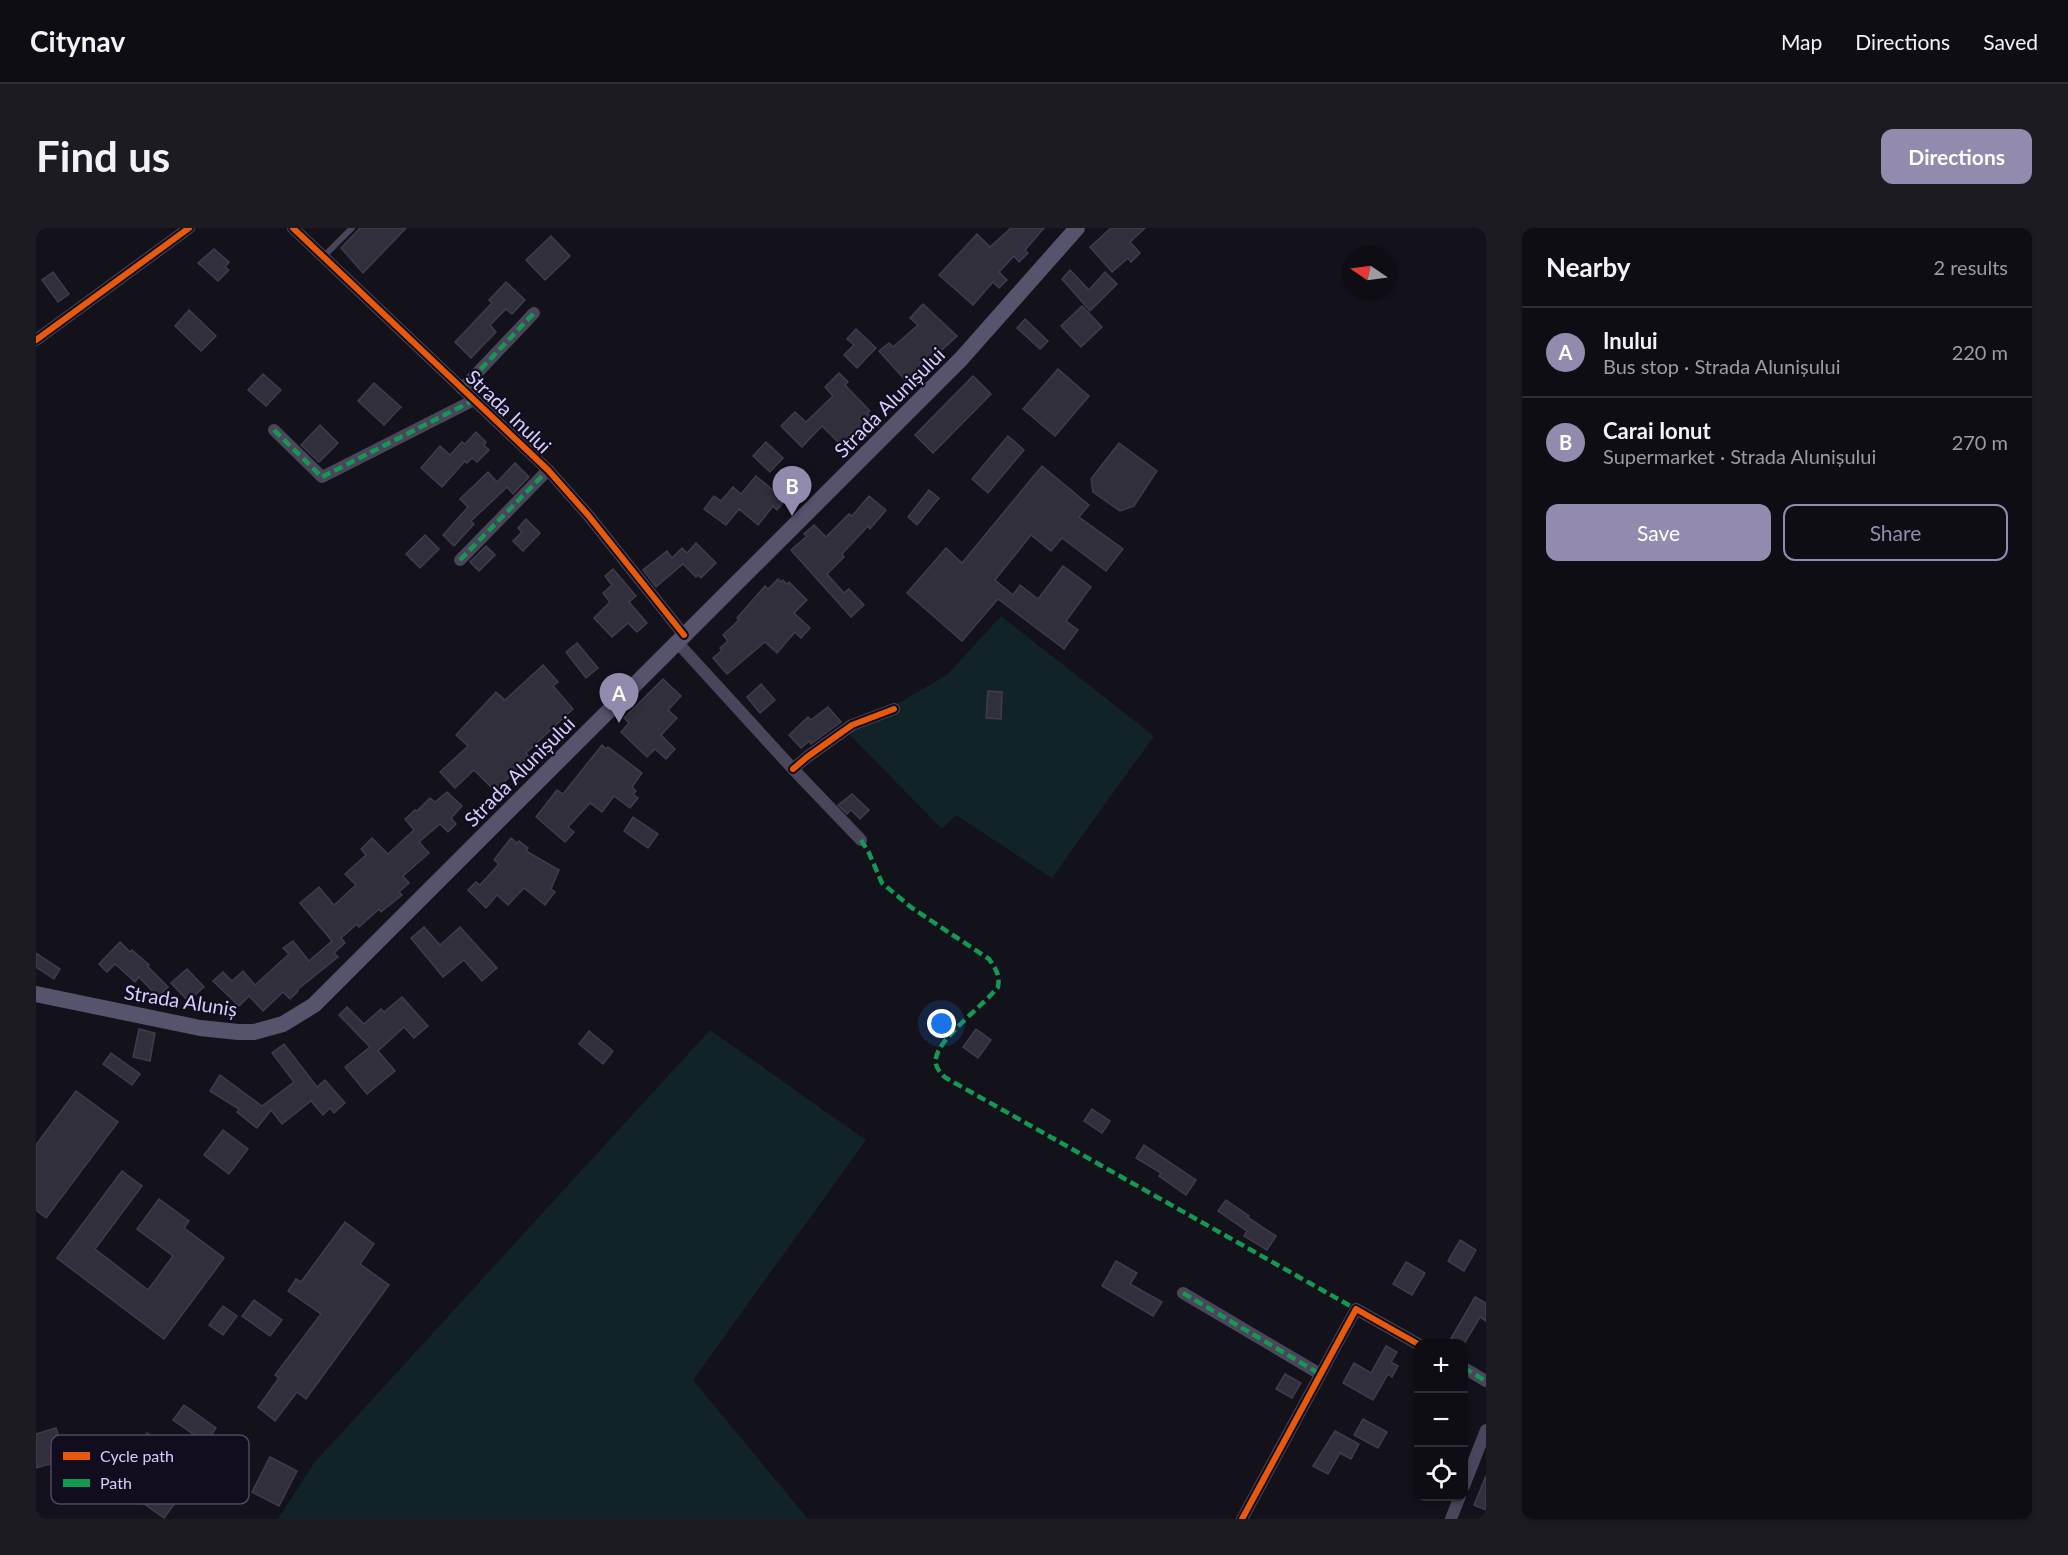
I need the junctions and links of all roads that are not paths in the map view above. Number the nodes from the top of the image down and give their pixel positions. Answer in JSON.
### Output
{"nodes":[{"id":1,"x":189,"y":228,"type":"edge"},
{"id":2,"x":293,"y":228,"type":"edge"},
{"id":3,"x":352,"y":228,"type":"edge"},
{"id":4,"x":1077,"y":228,"type":"edge"},
{"id":5,"x":324,"y":256,"type":"junction"},
{"id":6,"x":534,"y":313,"type":"dead end"},
{"id":7,"x":36,"y":340,"type":"edge"},
{"id":8,"x":462,"y":389,"type":"junction"},
{"id":9,"x":474,"y":400,"type":"junction"},
{"id":10,"x":274,"y":430,"type":"dead end"},
{"id":11,"x":548,"y":470,"type":"junction"},
{"id":12,"x":459,"y":560,"type":"dead end"},
{"id":13,"x":681,"y":638,"type":"junction"},
{"id":14,"x":894,"y":709,"type":"dead end"},
{"id":15,"x":792,"y":770,"type":"junction"},
{"id":16,"x":861,"y":840,"type":"dead end"},
{"id":17,"x":36,"y":994,"type":"edge"},
{"id":18,"x":314,"y":1005,"type":"joint"},
{"id":19,"x":1184,"y":1293,"type":"dead end"},
{"id":20,"x":1414,"y":1341,"type":"edge"},
{"id":21,"x":1468,"y":1370,"type":"edge"},
{"id":22,"x":1320,"y":1374,"type":"junction"},
{"id":23,"x":1486,"y":1381,"type":"edge"},
{"id":24,"x":1486,"y":1430,"type":"edge"},
{"id":25,"x":1468,"y":1476,"type":"edge"},
{"id":26,"x":1458,"y":1501,"type":"edge"},
{"id":27,"x":1242,"y":1519,"type":"edge"},
{"id":28,"x":1450,"y":1519,"type":"edge"}],
"edges":[{"from":1,"to":7,"type":"street"},
{"from":2,"to":5,"type":"street","name":"Strada Inului"},
{"from":3,"to":5,"type":"lane"},
{"from":4,"to":13,"type":"main road","name":"Strada Alunișului"},
{"from":5,"to":8,"type":"street","name":"Strada Inului"},
{"from":6,"to":8,"type":"street"},
{"from":8,"to":9,"type":"street","name":"Strada Inului"},
{"from":9,"to":10,"type":"street"},
{"from":9,"to":11,"type":"street","name":"Strada Inului"},
{"from":11,"to":12,"type":"street"},
{"from":11,"to":13,"type":"street","name":"Strada Inului"},
{"from":13,"to":15,"type":"street","name":"Strada Inului"},
{"from":13,"to":18,"type":"main road","name":"Strada Alunișului"},
{"from":14,"to":15,"type":"street"},
{"from":15,"to":16,"type":"street","name":"Strada Inului"},
{"from":17,"to":18,"type":"main road","name":"Strada Aluniș"},
{"from":19,"to":22,"type":"street"},
{"from":20,"to":22,"type":"street"},
{"from":21,"to":23,"type":"street"},
{"from":22,"to":27,"type":"street"},
{"from":24,"to":25,"type":"street"},
{"from":26,"to":28,"type":"street"}]}
